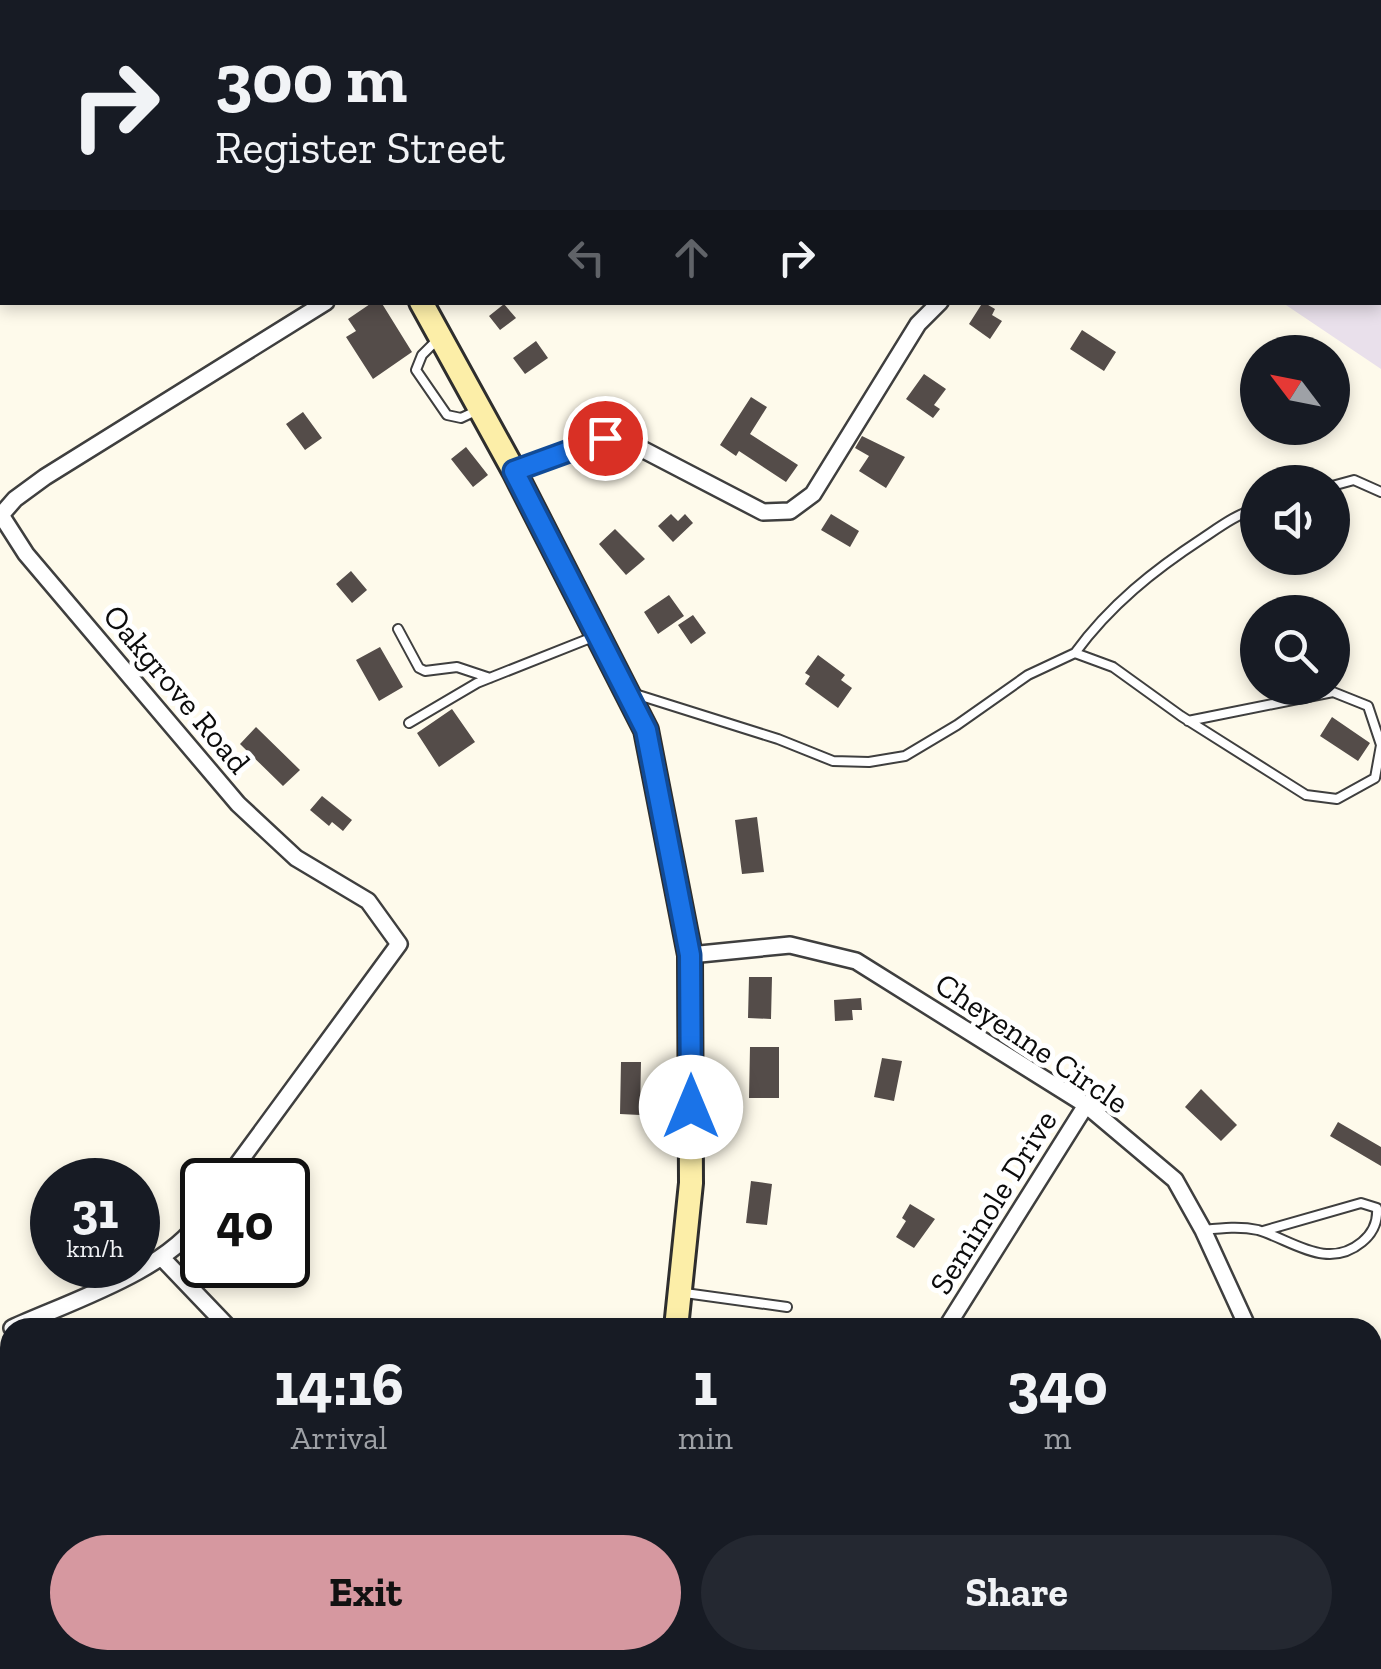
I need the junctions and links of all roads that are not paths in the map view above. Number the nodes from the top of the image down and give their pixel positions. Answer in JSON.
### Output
{"nodes":[{"id":1,"x":321,"y":305,"type":"edge"},
{"id":2,"x":423,"y":305,"type":"edge"},
{"id":3,"x":937,"y":305,"type":"edge"},
{"id":4,"x":440,"y":338,"type":"junction"},
{"id":5,"x":480,"y":410,"type":"junction"},
{"id":6,"x":514,"y":471,"type":"junction"},
{"id":7,"x":1350,"y":481,"type":"edge"},
{"id":8,"x":1381,"y":492,"type":"edge"},
{"id":9,"x":1240,"y":513,"type":"edge"},
{"id":10,"x":398,"y":629,"type":"dead end"},
{"id":11,"x":597,"y":635,"type":"junction"},
{"id":12,"x":1075,"y":653,"type":"junction"},
{"id":13,"x":490,"y":678,"type":"junction"},
{"id":14,"x":626,"y":691,"type":"junction"},
{"id":15,"x":1381,"y":700,"type":"edge"},
{"id":16,"x":1368,"y":706,"type":"junction"},
{"id":17,"x":1188,"y":721,"type":"junction"},
{"id":18,"x":409,"y":723,"type":"dead end"},
{"id":19,"x":690,"y":955,"type":"junction"},
{"id":20,"x":1086,"y":1105,"type":"junction"},
{"id":21,"x":242,"y":1158,"type":"edge"},
{"id":22,"x":1203,"y":1230,"type":"junction"},
{"id":23,"x":1263,"y":1232,"type":"junction"},
{"id":24,"x":180,"y":1244,"type":"edge"},
{"id":25,"x":163,"y":1259,"type":"junction"},
{"id":26,"x":680,"y":1292,"type":"junction"},
{"id":27,"x":787,"y":1307,"type":"dead end"},
{"id":28,"x":33,"y":1318,"type":"edge"},
{"id":29,"x":220,"y":1318,"type":"edge"},
{"id":30,"x":677,"y":1318,"type":"edge"},
{"id":31,"x":952,"y":1318,"type":"edge"},
{"id":32,"x":1243,"y":1318,"type":"edge"}],
"edges":[{"from":1,"to":21,"type":"street","name":"Oakgrove Road"},
{"from":2,"to":4,"type":"street"},
{"from":3,"to":6,"type":"street"},
{"from":4,"to":5,"type":"street"},
{"from":4,"to":5,"type":"lane"},
{"from":5,"to":6,"type":"street"},
{"from":6,"to":11,"type":"street"},
{"from":7,"to":8,"type":"lane"},
{"from":9,"to":12,"type":"lane"},
{"from":10,"to":13,"type":"lane"},
{"from":11,"to":13,"type":"lane"},
{"from":11,"to":14,"type":"street"},
{"from":12,"to":14,"type":"lane"},
{"from":12,"to":17,"type":"lane"},
{"from":13,"to":18,"type":"lane"},
{"from":14,"to":19,"type":"street"},
{"from":15,"to":16,"type":"lane"},
{"from":16,"to":17,"type":"lane"},
{"from":16,"to":17,"type":"lane"},
{"from":19,"to":20,"type":"street","name":"Cheyenne Circle"},
{"from":19,"to":26,"type":"street"},
{"from":20,"to":22,"type":"street","name":"Cheyenne Circle"},
{"from":20,"to":31,"type":"street","name":"Seminole Drive"},
{"from":22,"to":23,"type":"lane"},
{"from":22,"to":32,"type":"street","name":"Cheyenne Circle"},
{"from":23,"to":23,"type":"lane"},
{"from":24,"to":25,"type":"street"},
{"from":25,"to":28,"type":"street"},
{"from":25,"to":29,"type":"street"},
{"from":26,"to":27,"type":"lane"},
{"from":26,"to":30,"type":"street"}]}
